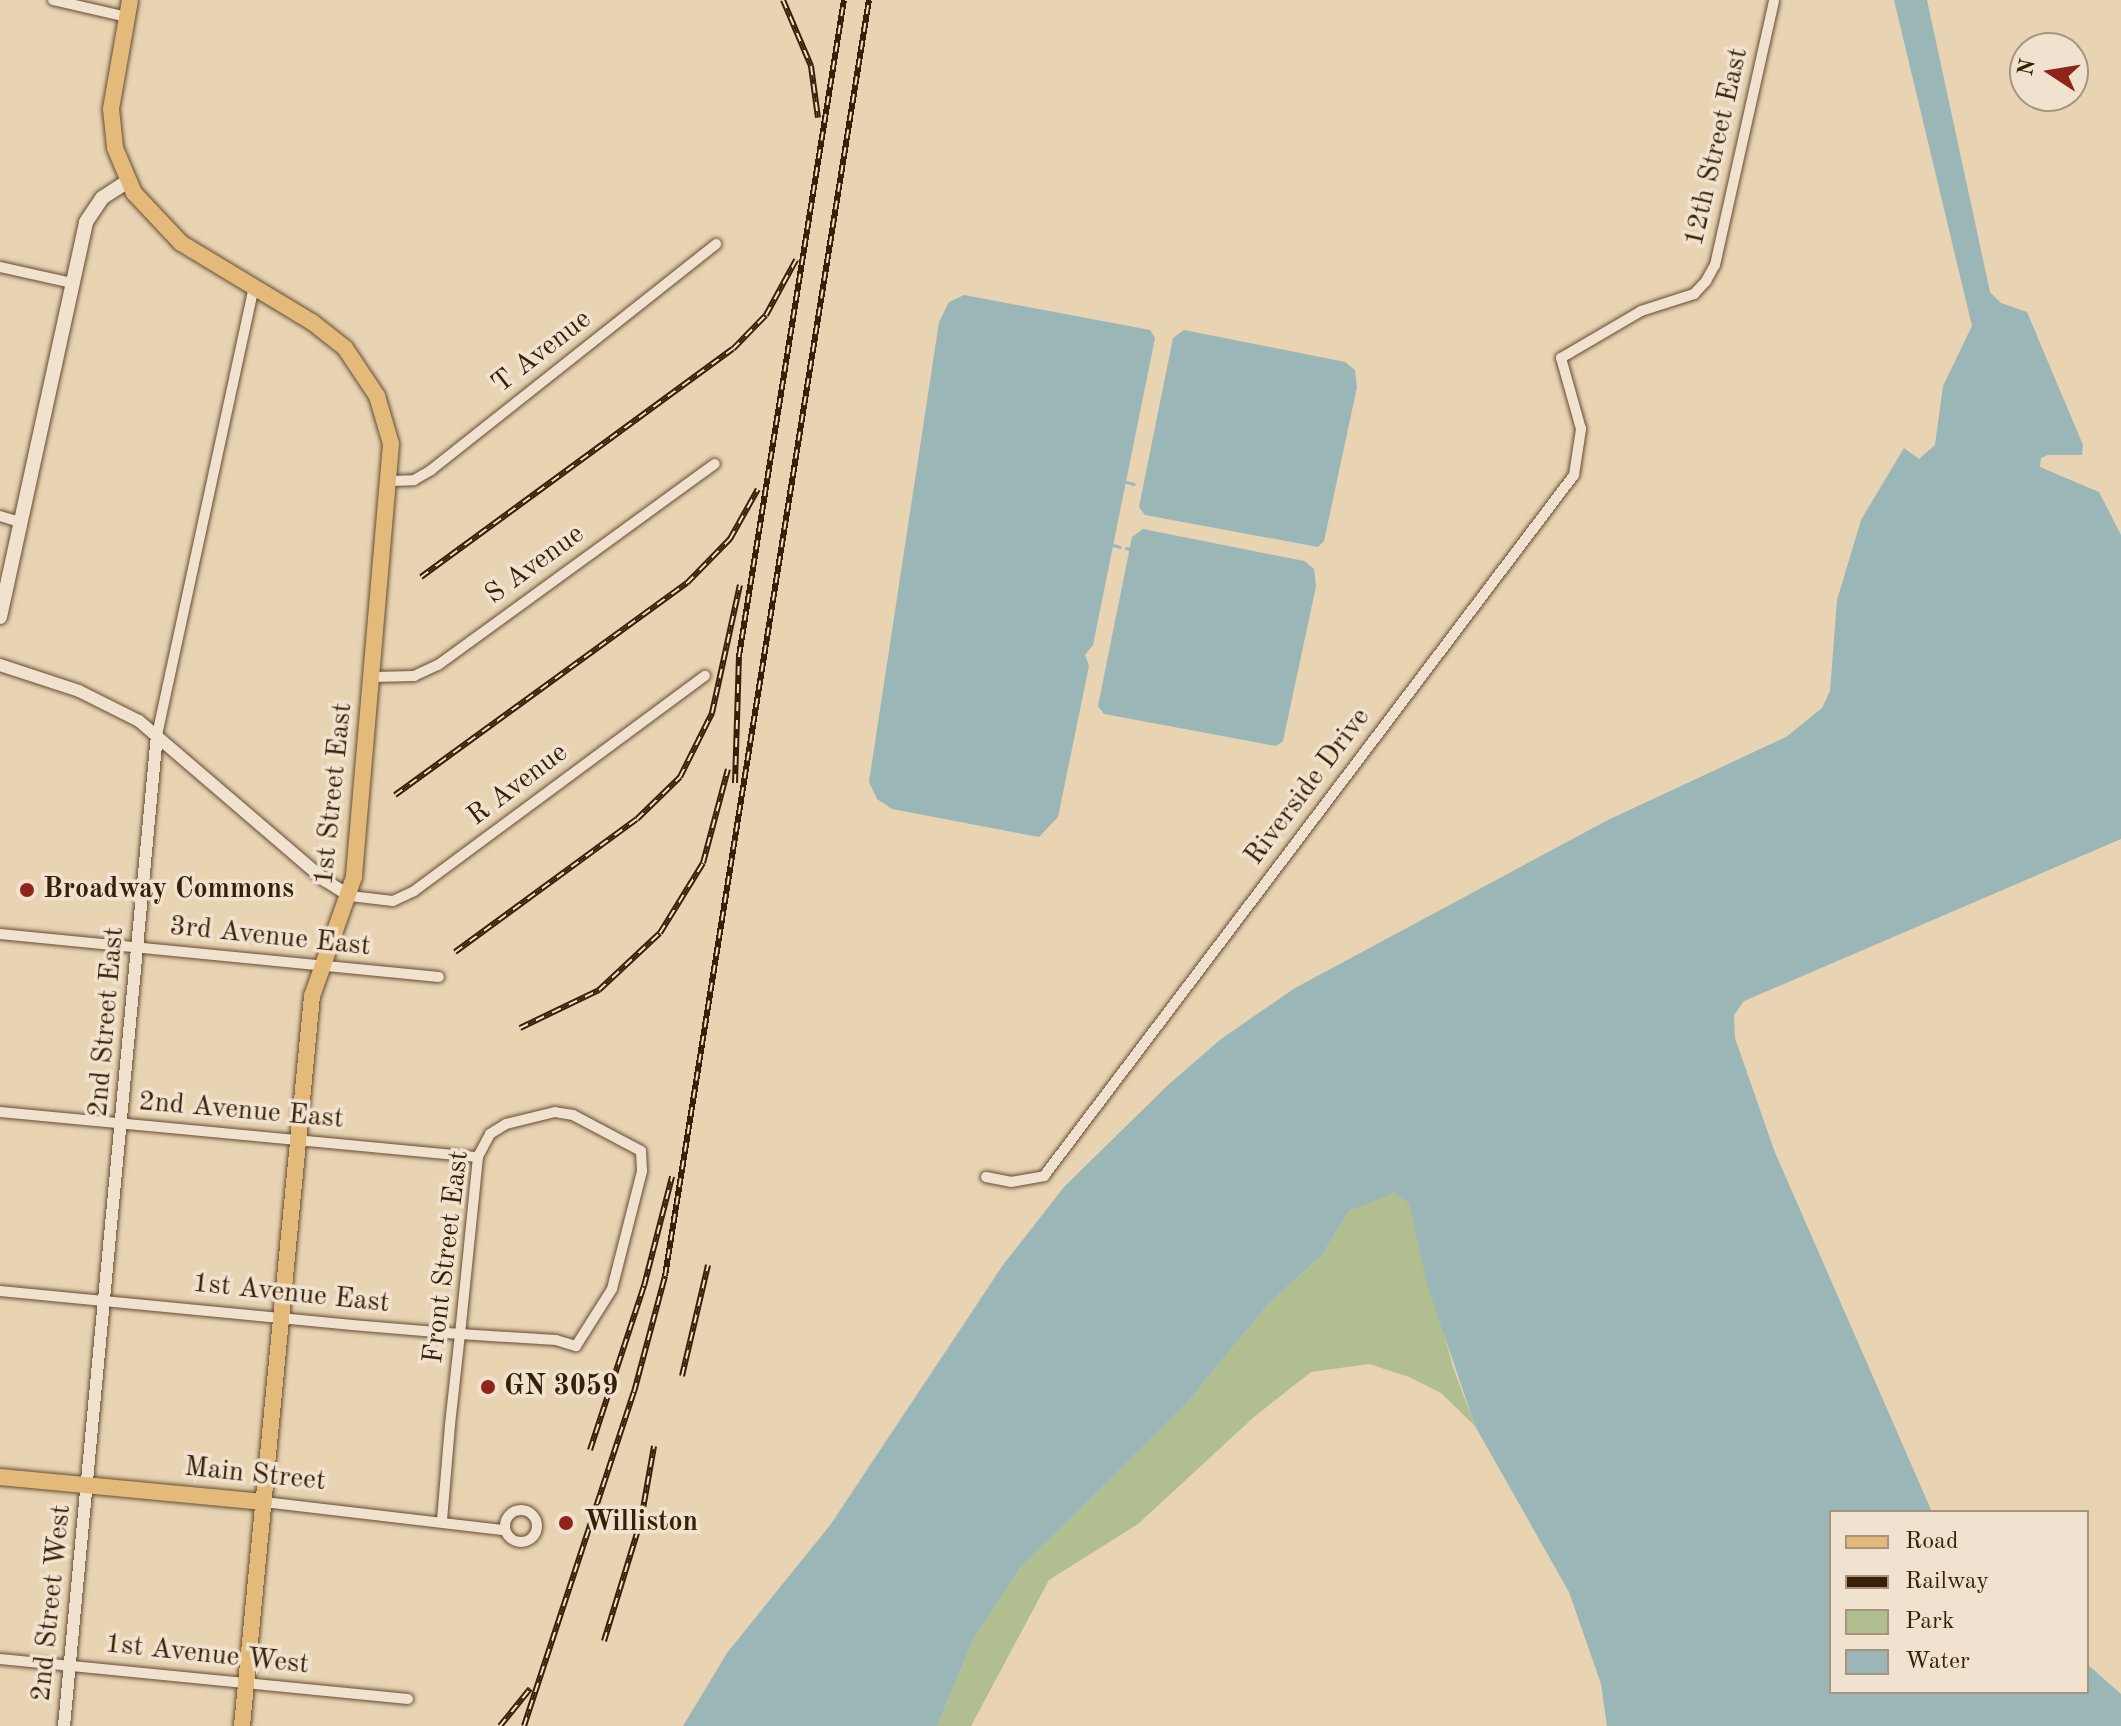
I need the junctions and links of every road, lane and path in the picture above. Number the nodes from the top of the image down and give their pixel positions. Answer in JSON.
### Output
{"nodes":[{"id":1,"x":53,"y":0,"type":"edge"},
{"id":2,"x":1774,"y":0,"type":"edge"},
{"id":3,"x":128,"y":8,"type":"edge"},
{"id":4,"x":127,"y":182,"type":"junction"},
{"id":5,"x":716,"y":244,"type":"dead end"},
{"id":6,"x":0,"y":267,"type":"edge"},
{"id":7,"x":72,"y":283,"type":"junction"},
{"id":8,"x":254,"y":287,"type":"junction"},
{"id":9,"x":1561,"y":358,"type":"joint"},
{"id":10,"x":715,"y":464,"type":"dead end"},
{"id":11,"x":391,"y":481,"type":"junction"},
{"id":12,"x":0,"y":516,"type":"edge"},
{"id":13,"x":20,"y":522,"type":"junction"},
{"id":14,"x":0,"y":617,"type":"edge"},
{"id":15,"x":0,"y":665,"type":"edge"},
{"id":16,"x":705,"y":676,"type":"dead end"},
{"id":17,"x":373,"y":677,"type":"junction"},
{"id":18,"x":157,"y":735,"type":"junction"},
{"id":19,"x":350,"y":896,"type":"junction"},
{"id":20,"x":0,"y":934,"type":"edge"},
{"id":21,"x":138,"y":948,"type":"junction"},
{"id":22,"x":318,"y":966,"type":"junction"},
{"id":23,"x":439,"y":977,"type":"dead end"},
{"id":24,"x":0,"y":1112,"type":"edge"},
{"id":25,"x":122,"y":1123,"type":"junction"},
{"id":26,"x":298,"y":1140,"type":"junction"},
{"id":27,"x":478,"y":1157,"type":"junction"},
{"id":28,"x":986,"y":1177,"type":"dead end"},
{"id":29,"x":0,"y":1291,"type":"edge"},
{"id":30,"x":106,"y":1301,"type":"junction"},
{"id":31,"x":281,"y":1318,"type":"junction"},
{"id":32,"x":460,"y":1334,"type":"junction"},
{"id":33,"x":576,"y":1346,"type":"joint"},
{"id":34,"x":0,"y":1477,"type":"edge"},
{"id":35,"x":88,"y":1484,"type":"junction"},
{"id":36,"x":264,"y":1502,"type":"junction"},
{"id":37,"x":442,"y":1521,"type":"junction"},
{"id":38,"x":504,"y":1530,"type":"dead end"},
{"id":39,"x":0,"y":1659,"type":"edge"},
{"id":40,"x":70,"y":1666,"type":"junction"},
{"id":41,"x":247,"y":1684,"type":"junction"},
{"id":42,"x":408,"y":1699,"type":"dead end"},
{"id":43,"x":64,"y":1726,"type":"edge"},
{"id":44,"x":242,"y":1726,"type":"edge"}],
"edges":[{"from":1,"to":3,"type":"street"},
{"from":2,"to":9,"type":"street","name":"12th Street East"},
{"from":3,"to":4,"type":"main road"},
{"from":4,"to":7,"type":"main road"},
{"from":4,"to":8,"type":"main road","name":"1st Street East"},
{"from":5,"to":11,"type":"street","name":"T Avenue"},
{"from":6,"to":7,"type":"street"},
{"from":7,"to":13,"type":"main road"},
{"from":8,"to":11,"type":"main road","name":"1st Street East"},
{"from":8,"to":18,"type":"street","name":"2nd Street East"},
{"from":9,"to":28,"type":"street","name":"Riverside Drive"},
{"from":10,"to":17,"type":"street","name":"S Avenue"},
{"from":11,"to":17,"type":"main road","name":"1st Street East"},
{"from":12,"to":13,"type":"street"},
{"from":13,"to":14,"type":"main road"},
{"from":15,"to":18,"type":"street"},
{"from":16,"to":19,"type":"street","name":"R Avenue"},
{"from":17,"to":19,"type":"main road","name":"1st Street East"},
{"from":18,"to":19,"type":"street"},
{"from":18,"to":21,"type":"street","name":"2nd Street East"},
{"from":19,"to":22,"type":"main road","name":"1st Street East"},
{"from":20,"to":21,"type":"street","name":"3rd Avenue East"},
{"from":21,"to":22,"type":"street","name":"3rd Avenue East"},
{"from":21,"to":25,"type":"street","name":"2nd Street East"},
{"from":22,"to":23,"type":"street","name":"3rd Avenue East"},
{"from":22,"to":26,"type":"main road","name":"1st Street East"},
{"from":24,"to":25,"type":"street","name":"2nd Avenue East"},
{"from":25,"to":26,"type":"street","name":"2nd Avenue East"},
{"from":25,"to":30,"type":"street","name":"2nd Street East"},
{"from":26,"to":27,"type":"street","name":"2nd Avenue East"},
{"from":26,"to":31,"type":"main road","name":"1st Street East"},
{"from":27,"to":32,"type":"street","name":"Front Street East"},
{"from":27,"to":33,"type":"street","name":"Front Street East"},
{"from":29,"to":30,"type":"street","name":"1st Avenue East"},
{"from":30,"to":31,"type":"street","name":"1st Avenue East"},
{"from":30,"to":35,"type":"street","name":"2nd Street East"},
{"from":31,"to":32,"type":"street","name":"1st Avenue East"},
{"from":31,"to":36,"type":"main road","name":"1st Street East"},
{"from":32,"to":33,"type":"street","name":"1st Avenue East"},
{"from":32,"to":37,"type":"street","name":"Front Street East"},
{"from":34,"to":35,"type":"main road","name":"Main Street"},
{"from":35,"to":36,"type":"main road","name":"Main Street"},
{"from":35,"to":40,"type":"street","name":"2nd Street West"},
{"from":36,"to":37,"type":"street","name":"Main Street"},
{"from":36,"to":41,"type":"main road","name":"1st Street East"},
{"from":37,"to":38,"type":"street","name":"Main Street"},
{"from":39,"to":40,"type":"street","name":"1st Avenue West"},
{"from":40,"to":41,"type":"street","name":"1st Avenue West"},
{"from":40,"to":43,"type":"street","name":"2nd Street West"},
{"from":41,"to":42,"type":"street","name":"1st Avenue West"},
{"from":41,"to":44,"type":"main road","name":"1st Street East"}]}
